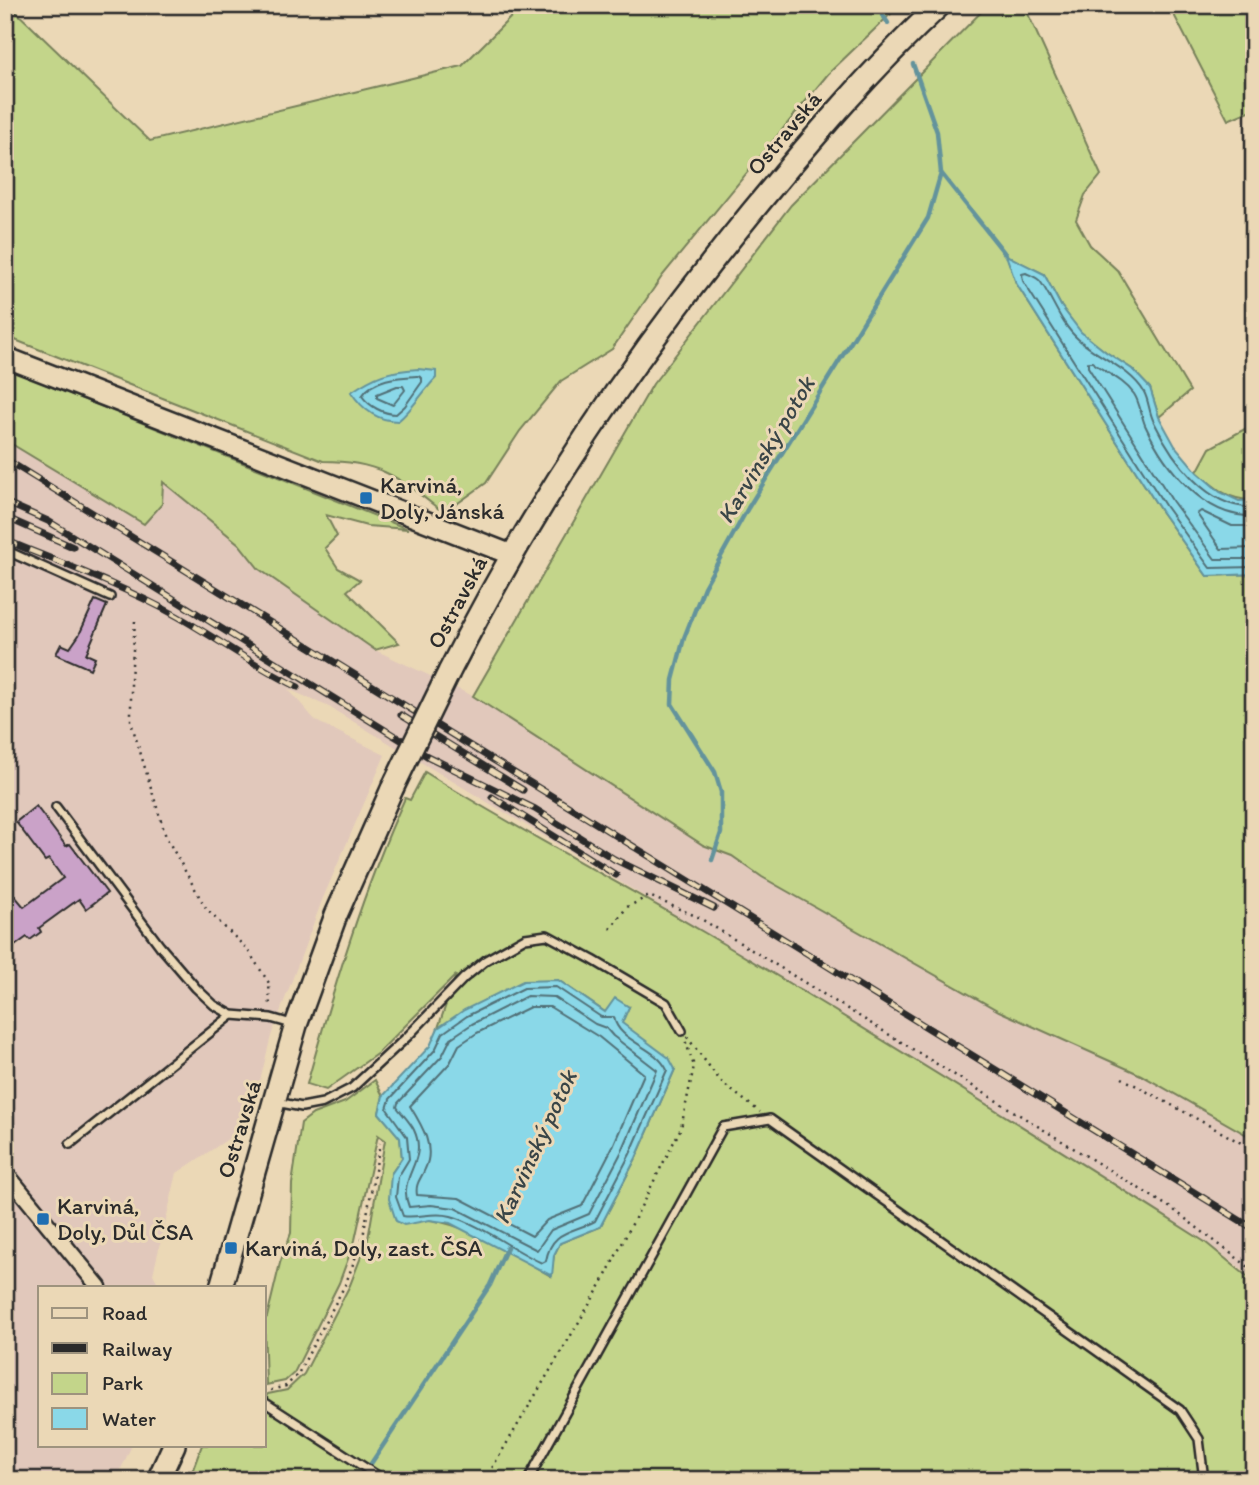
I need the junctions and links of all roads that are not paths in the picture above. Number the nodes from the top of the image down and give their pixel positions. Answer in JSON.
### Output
{"nodes":[{"id":1,"x":940,"y":5,"type":"edge"},
{"id":2,"x":5,"y":357,"type":"edge"},
{"id":3,"x":5,"y":550,"type":"edge"},
{"id":4,"x":512,"y":555,"type":"junction"},
{"id":5,"x":110,"y":597,"type":"dead end"},
{"id":6,"x":56,"y":807,"type":"dead end"},
{"id":7,"x":232,"y":1015,"type":"junction"},
{"id":8,"x":296,"y":1025,"type":"junction"},
{"id":9,"x":682,"y":1031,"type":"road end"},
{"id":10,"x":275,"y":1101,"type":"junction"},
{"id":11,"x":70,"y":1144,"type":"dead end"},
{"id":12,"x":5,"y":1172,"type":"edge"},
{"id":13,"x":98,"y":1286,"type":"edge"},
{"id":14,"x":221,"y":1286,"type":"edge"},
{"id":15,"x":266,"y":1403,"type":"edge"},
{"id":16,"x":174,"y":1446,"type":"edge"},
{"id":17,"x":158,"y":1480,"type":"edge"},
{"id":18,"x":384,"y":1480,"type":"edge"},
{"id":19,"x":527,"y":1480,"type":"edge"},
{"id":20,"x":1204,"y":1480,"type":"edge"}],
"edges":[{"from":1,"to":4,"type":"main road","name":"Ostravská"},
{"from":2,"to":4,"type":"street"},
{"from":3,"to":5,"type":"lane"},
{"from":4,"to":8,"type":"main road","name":"Ostravská","bridge":true},
{"from":6,"to":7,"type":"lane"},
{"from":7,"to":8,"type":"lane"},
{"from":7,"to":11,"type":"lane"},
{"from":8,"to":10,"type":"main road","name":"Ostravská"},
{"from":9,"to":10,"type":"lane"},
{"from":10,"to":14,"type":"main road","name":"Ostravská"},
{"from":12,"to":13,"type":"street"},
{"from":15,"to":18,"type":"lane"},
{"from":16,"to":17,"type":"main road"},
{"from":19,"to":20,"type":"lane"}]}
